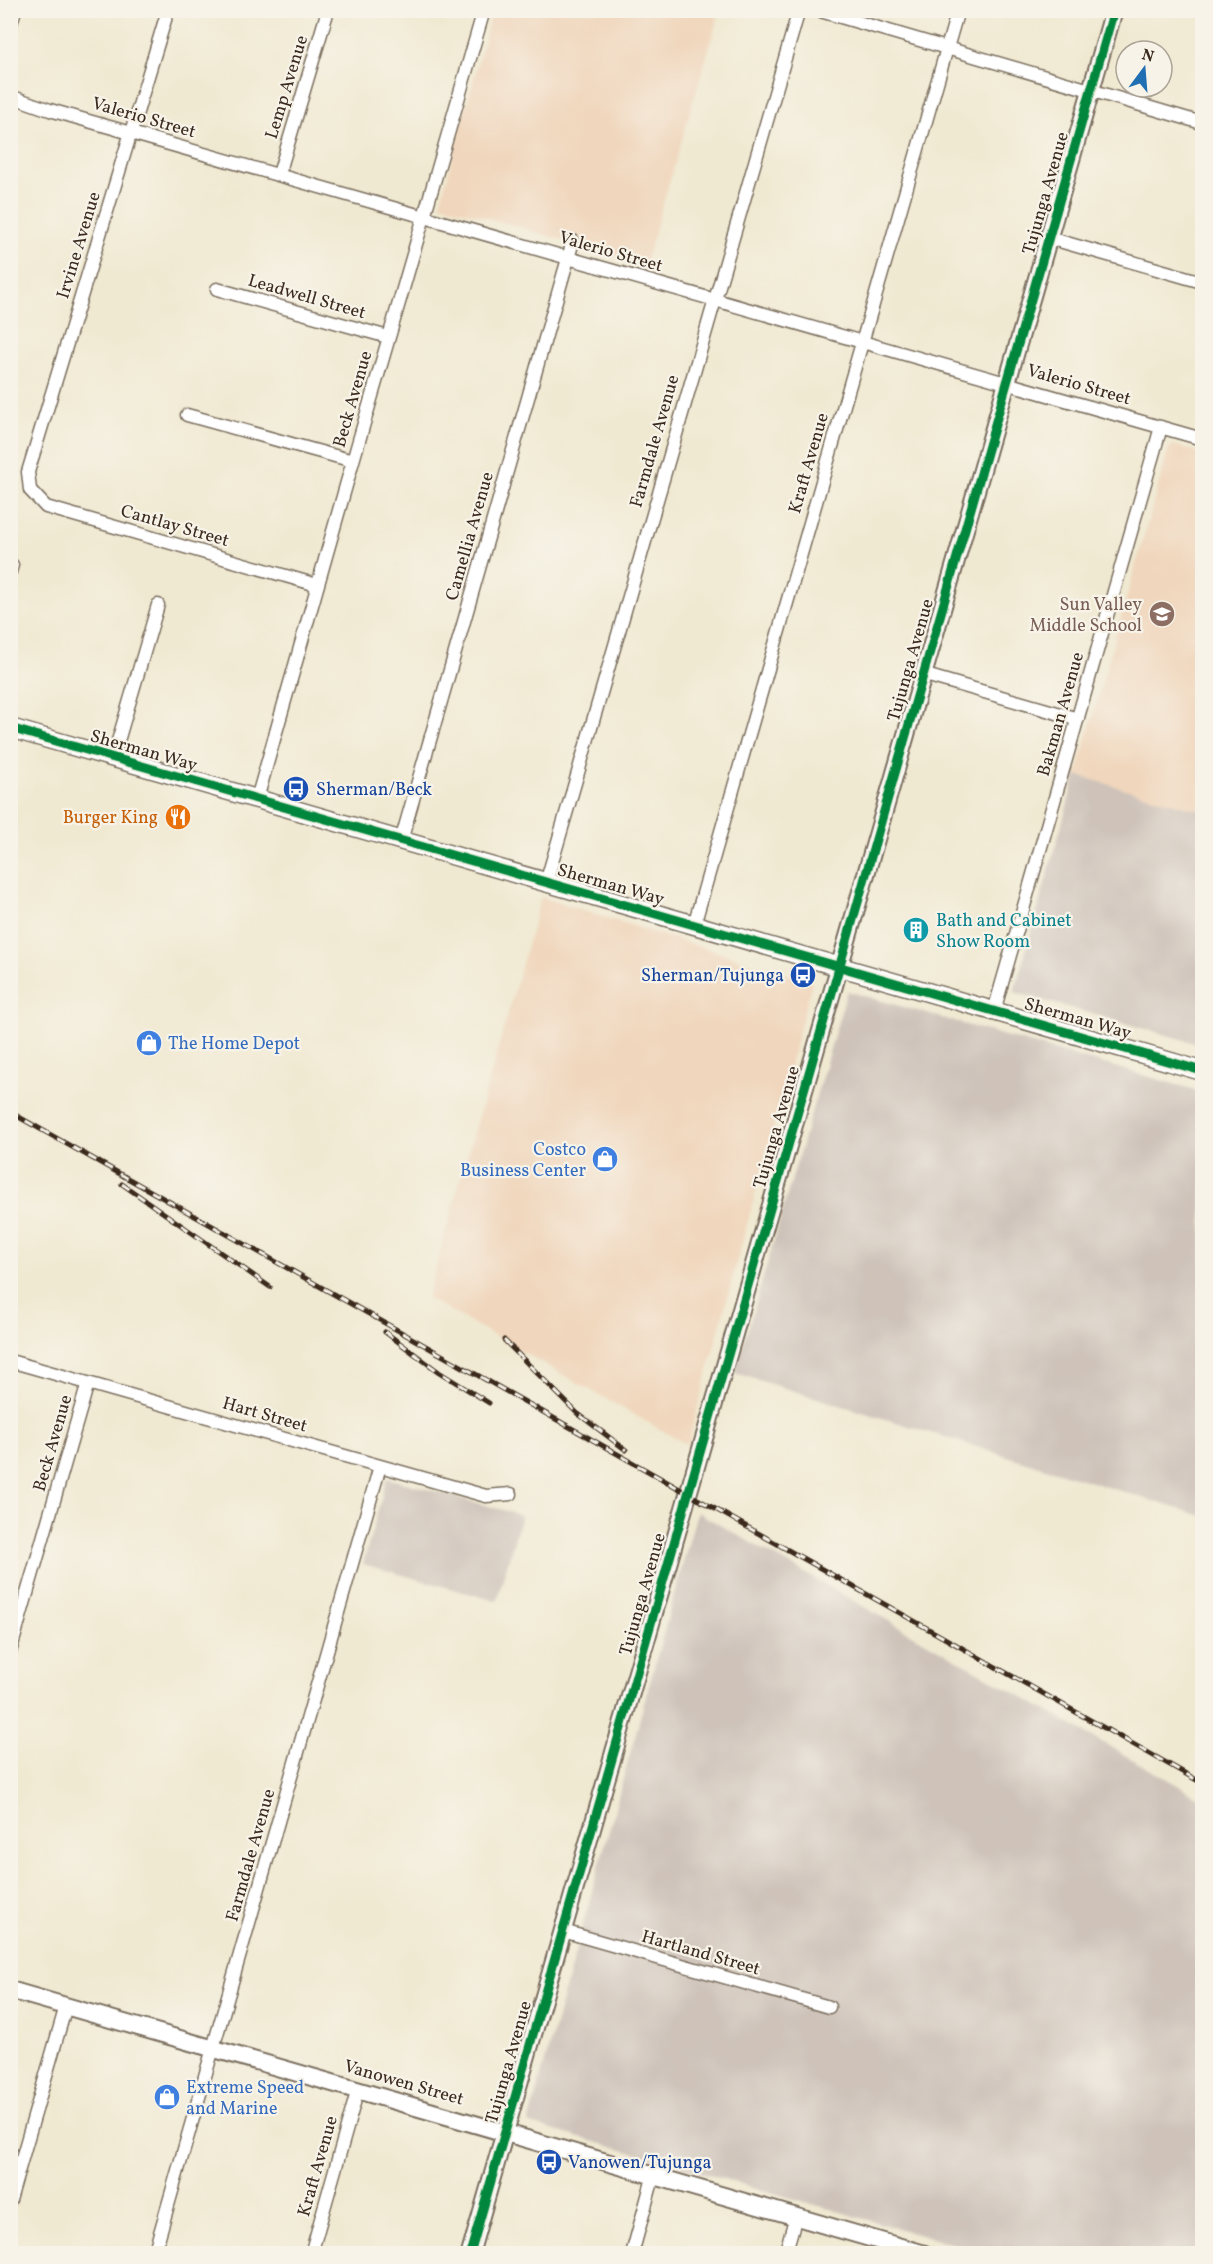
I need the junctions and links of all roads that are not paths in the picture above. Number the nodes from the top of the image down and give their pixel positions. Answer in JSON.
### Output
{"nodes":[{"id":1,"x":15,"y":10,"type":"edge"},
{"id":2,"x":168,"y":10,"type":"edge"},
{"id":3,"x":328,"y":10,"type":"edge"},
{"id":4,"x":484,"y":10,"type":"edge"},
{"id":5,"x":799,"y":10,"type":"edge"},
{"id":6,"x":817,"y":10,"type":"edge"},
{"id":7,"x":958,"y":10,"type":"edge"},
{"id":8,"x":1114,"y":10,"type":"edge"},
{"id":9,"x":10,"y":27,"type":"edge"},
{"id":10,"x":947,"y":48,"type":"junction"},
{"id":11,"x":1092,"y":90,"type":"junction"},
{"id":12,"x":10,"y":96,"type":"edge"},
{"id":13,"x":1203,"y":123,"type":"edge"},
{"id":14,"x":130,"y":133,"type":"junction"},
{"id":15,"x":279,"y":174,"type":"junction"},
{"id":16,"x":424,"y":217,"type":"junction"},
{"id":17,"x":1049,"y":238,"type":"junction"},
{"id":18,"x":573,"y":241,"type":"dead end"},
{"id":19,"x":568,"y":257,"type":"junction"},
{"id":20,"x":1203,"y":282,"type":"edge"},
{"id":21,"x":217,"y":289,"type":"dead end"},
{"id":22,"x":714,"y":299,"type":"junction"},
{"id":23,"x":388,"y":337,"type":"junction"},
{"id":24,"x":862,"y":342,"type":"junction"},
{"id":25,"x":1006,"y":382,"type":"junction"},
{"id":26,"x":187,"y":416,"type":"dead end"},
{"id":27,"x":1161,"y":427,"type":"junction"},
{"id":28,"x":1203,"y":439,"type":"edge"},
{"id":29,"x":353,"y":460,"type":"junction"},
{"id":30,"x":30,"y":490,"type":"joint"},
{"id":31,"x":317,"y":585,"type":"junction"},
{"id":32,"x":158,"y":605,"type":"dead end"},
{"id":33,"x":922,"y":674,"type":"junction"},
{"id":34,"x":1078,"y":719,"type":"junction"},
{"id":35,"x":10,"y":728,"type":"edge"},
{"id":36,"x":113,"y":758,"type":"junction"},
{"id":37,"x":257,"y":800,"type":"junction"},
{"id":38,"x":401,"y":841,"type":"junction"},
{"id":39,"x":546,"y":883,"type":"junction"},
{"id":40,"x":694,"y":925,"type":"junction"},
{"id":41,"x":840,"y":967,"type":"junction"},
{"id":42,"x":994,"y":1011,"type":"junction"},
{"id":43,"x":1203,"y":1071,"type":"edge"},
{"id":44,"x":10,"y":1361,"type":"edge"},
{"id":45,"x":88,"y":1383,"type":"junction"},
{"id":46,"x":380,"y":1466,"type":"junction"},
{"id":47,"x":511,"y":1494,"type":"dead end"},
{"id":48,"x":10,"y":1652,"type":"edge"},
{"id":49,"x":563,"y":1931,"type":"junction"},
{"id":50,"x":10,"y":1990,"type":"edge"},
{"id":51,"x":66,"y":2006,"type":"junction"},
{"id":52,"x":829,"y":2007,"type":"dead end"},
{"id":53,"x":213,"y":2047,"type":"junction"},
{"id":54,"x":358,"y":2089,"type":"junction"},
{"id":55,"x":506,"y":2131,"type":"junction"},
{"id":56,"x":654,"y":2174,"type":"junction"},
{"id":57,"x":10,"y":2200,"type":"edge"},
{"id":58,"x":796,"y":2216,"type":"junction"},
{"id":59,"x":154,"y":2253,"type":"edge"},
{"id":60,"x":311,"y":2253,"type":"edge"},
{"id":61,"x":471,"y":2253,"type":"edge"},
{"id":62,"x":632,"y":2253,"type":"edge"},
{"id":63,"x":785,"y":2253,"type":"edge"},
{"id":64,"x":925,"y":2253,"type":"edge"}],
"edges":[{"from":1,"to":9,"type":"street"},
{"from":2,"to":14,"type":"street","name":"Irvine Avenue"},
{"from":3,"to":15,"type":"street","name":"Lemp Avenue"},
{"from":4,"to":16,"type":"street","name":"Beck Avenue"},
{"from":5,"to":22,"type":"street","name":"Farmdale Avenue"},
{"from":6,"to":10,"type":"street"},
{"from":7,"to":10,"type":"street","name":"Kraft Avenue"},
{"from":8,"to":11,"type":"street","name":"Tujunga Avenue"},
{"from":10,"to":11,"type":"street"},
{"from":10,"to":24,"type":"street","name":"Kraft Avenue"},
{"from":11,"to":13,"type":"street"},
{"from":11,"to":17,"type":"street","name":"Tujunga Avenue"},
{"from":12,"to":14,"type":"street","name":"Valerio Street"},
{"from":14,"to":15,"type":"street","name":"Valerio Street"},
{"from":14,"to":30,"type":"street","name":"Irvine Avenue"},
{"from":15,"to":16,"type":"street","name":"Valerio Street"},
{"from":16,"to":19,"type":"street","name":"Valerio Street"},
{"from":16,"to":23,"type":"street","name":"Beck Avenue"},
{"from":17,"to":20,"type":"street"},
{"from":17,"to":25,"type":"street","name":"Tujunga Avenue"},
{"from":18,"to":19,"type":"street","name":"Camellia Avenue"},
{"from":19,"to":22,"type":"street","name":"Valerio Street"},
{"from":19,"to":38,"type":"street","name":"Camellia Avenue"},
{"from":21,"to":23,"type":"street","name":"Leadwell Street"},
{"from":22,"to":24,"type":"street","name":"Valerio Street"},
{"from":22,"to":39,"type":"street","name":"Farmdale Avenue"},
{"from":23,"to":29,"type":"street","name":"Beck Avenue"},
{"from":24,"to":25,"type":"street","name":"Valerio Street"},
{"from":24,"to":40,"type":"street","name":"Kraft Avenue"},
{"from":25,"to":27,"type":"street","name":"Valerio Street"},
{"from":25,"to":33,"type":"street","name":"Tujunga Avenue"},
{"from":26,"to":29,"type":"street"},
{"from":27,"to":28,"type":"street","name":"Valerio Street"},
{"from":27,"to":34,"type":"street","name":"Bakman Avenue"},
{"from":29,"to":31,"type":"street","name":"Beck Avenue"},
{"from":30,"to":31,"type":"street","name":"Cantlay Street"},
{"from":31,"to":37,"type":"street","name":"Beck Avenue"},
{"from":32,"to":36,"type":"street"},
{"from":33,"to":34,"type":"street"},
{"from":33,"to":41,"type":"street","name":"Tujunga Avenue"},
{"from":34,"to":42,"type":"street","name":"Bakman Avenue"},
{"from":35,"to":36,"type":"main road","name":"Sherman Way"},
{"from":36,"to":37,"type":"main road","name":"Sherman Way"},
{"from":37,"to":38,"type":"main road","name":"Sherman Way"},
{"from":38,"to":39,"type":"main road","name":"Sherman Way"},
{"from":39,"to":40,"type":"main road","name":"Sherman Way"},
{"from":40,"to":41,"type":"main road","name":"Sherman Way"},
{"from":41,"to":42,"type":"main road","name":"Sherman Way"},
{"from":41,"to":49,"type":"street","name":"Tujunga Avenue"},
{"from":42,"to":43,"type":"main road","name":"Sherman Way"},
{"from":44,"to":45,"type":"street","name":"Hart Street"},
{"from":45,"to":46,"type":"street","name":"Hart Street"},
{"from":45,"to":48,"type":"street","name":"Beck Avenue"},
{"from":46,"to":47,"type":"street","name":"Hart Street"},
{"from":46,"to":53,"type":"street","name":"Farmdale Avenue"},
{"from":49,"to":52,"type":"street","name":"Hartland Street"},
{"from":49,"to":55,"type":"street","name":"Tujunga Avenue"},
{"from":50,"to":51,"type":"street","name":"Vanowen Street"},
{"from":51,"to":53,"type":"street","name":"Vanowen Street"},
{"from":51,"to":57,"type":"street"},
{"from":53,"to":54,"type":"street","name":"Vanowen Street"},
{"from":53,"to":59,"type":"street","name":"Farmdale Avenue"},
{"from":54,"to":55,"type":"street","name":"Vanowen Street"},
{"from":54,"to":60,"type":"street","name":"Kraft Avenue"},
{"from":55,"to":56,"type":"street","name":"Vanowen Street"},
{"from":55,"to":61,"type":"street","name":"Tujunga Avenue"},
{"from":56,"to":58,"type":"street","name":"Vanowen Street"},
{"from":56,"to":62,"type":"street"},
{"from":58,"to":63,"type":"street"},
{"from":58,"to":64,"type":"street","name":"Vanowen Street"}]}
